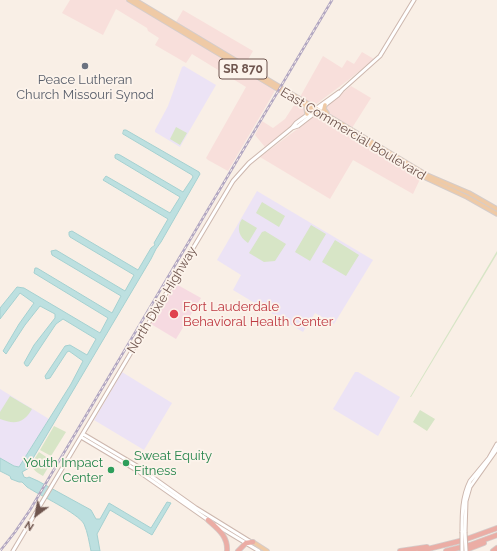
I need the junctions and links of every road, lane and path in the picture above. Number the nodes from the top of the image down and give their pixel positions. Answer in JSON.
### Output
{"nodes":[{"id":1,"x":129,"y":0,"type":"edge"},
{"id":2,"x":135,"y":0,"type":"edge"},
{"id":3,"x":414,"y":0,"type":"edge"},
{"id":4,"x":208,"y":46,"type":"junction"},
{"id":5,"x":242,"y":68,"type":"junction"},
{"id":6,"x":254,"y":71,"type":"junction"},
{"id":7,"x":339,"y":92,"type":"junction"},
{"id":8,"x":325,"y":105,"type":"junction"},
{"id":9,"x":305,"y":106,"type":"junction"},
{"id":10,"x":315,"y":110,"type":"junction"},
{"id":11,"x":307,"y":114,"type":"junction"},
{"id":12,"x":330,"y":117,"type":"junction"},
{"id":13,"x":292,"y":128,"type":"junction"},
{"id":14,"x":351,"y":131,"type":"junction"},
{"id":15,"x":383,"y":150,"type":"junction"},
{"id":16,"x":478,"y":201,"type":"junction"},
{"id":17,"x":496,"y":209,"type":"edge"},
{"id":18,"x":497,"y":214,"type":"edge"},
{"id":19,"x":83,"y":434,"type":"junction"},
{"id":20,"x":497,"y":444,"type":"edge"},
{"id":21,"x":497,"y":449,"type":"edge"},
{"id":22,"x":136,"y":467,"type":"junction"},
{"id":23,"x":208,"y":520,"type":"junction"},
{"id":24,"x":497,"y":530,"type":"edge"},
{"id":25,"x":463,"y":532,"type":"junction"},
{"id":26,"x":497,"y":536,"type":"edge"},
{"id":27,"x":464,"y":540,"type":"junction"},
{"id":28,"x":253,"y":542,"type":"junction"},
{"id":29,"x":485,"y":542,"type":"junction"},
{"id":30,"x":246,"y":543,"type":"junction"},
{"id":31,"x":497,"y":548,"type":"edge"},
{"id":32,"x":13,"y":551,"type":"edge"},
{"id":33,"x":227,"y":551,"type":"edge"},
{"id":34,"x":238,"y":551,"type":"edge"},
{"id":35,"x":259,"y":551,"type":"edge"},
{"id":36,"x":267,"y":551,"type":"edge"},
{"id":37,"x":400,"y":551,"type":"edge"},
{"id":38,"x":420,"y":551,"type":"edge"},
{"id":39,"x":430,"y":551,"type":"edge"},
{"id":40,"x":446,"y":551,"type":"edge"},
{"id":41,"x":456,"y":551,"type":"edge"},
{"id":42,"x":464,"y":551,"type":"edge"},
{"id":43,"x":493,"y":551,"type":"edge"}],
"edges":[{"from":1,"to":4,"type":"main road","name":"East Commercial Boulevard","number":"SR 870"},
{"from":2,"to":4,"type":"main road","name":"East Commercial Boulevard","number":"SR 870"},
{"from":3,"to":7,"type":"main road","name":"North Dixie Highway"},
{"from":4,"to":5,"type":"main road","name":"East Commercial Boulevard","number":"SR 870"},
{"from":4,"to":6,"type":"main road","name":"East Commercial Boulevard","number":"SR 870"},
{"from":5,"to":6,"type":"main road"},
{"from":5,"to":9,"type":"main road","name":"East Commercial Boulevard","number":"SR 870"},
{"from":6,"to":10,"type":"main road","name":"East Commercial Boulevard","number":"SR 870"},
{"from":7,"to":8,"type":"main road","name":"North Dixie Highway"},
{"from":7,"to":10,"type":"main road","name":"North Dixie Highway"},
{"from":8,"to":10,"type":"main road","name":"North Dixie Highway"},
{"from":8,"to":12,"type":"main road"},
{"from":9,"to":10,"type":"main road","name":"East Commercial Boulevard","number":"SR 870"},
{"from":9,"to":11,"type":"main road"},
{"from":10,"to":11,"type":"main road","name":"North Dixie Highway"},
{"from":10,"to":12,"type":"main road","name":"East Commercial Boulevard","number":"SR 870"},
{"from":10,"to":13,"type":"main road","name":"North Dixie Highway"},
{"from":10,"to":14,"type":"main road","name":"East Commercial Boulevard","number":"SR 870"},
{"from":11,"to":13,"type":"main road","name":"North Dixie Highway"},
{"from":12,"to":14,"type":"main road","name":"East Commercial Boulevard","number":"SR 870"},
{"from":13,"to":19,"type":"main road","name":"North Dixie Highway"},
{"from":14,"to":15,"type":"main road","name":"East Commercial Boulevard","number":"SR 870"},
{"from":14,"to":15,"type":"main road","name":"East Commercial Boulevard","number":"SR 870"},
{"from":15,"to":16,"type":"main road","name":"East Commercial Boulevard","number":"SR 870"},
{"from":15,"to":16,"type":"main road","name":"East Commercial Boulevard","number":"SR 870"},
{"from":16,"to":17,"type":"main road","name":"East Commercial Boulevard","number":"SR 870"},
{"from":16,"to":18,"type":"main road","name":"East Commercial Boulevard","number":"SR 870"},
{"from":19,"to":22,"type":"main road"},
{"from":19,"to":22,"type":"main road"},
{"from":19,"to":32,"type":"main road","name":"North Dixie Highway"},
{"from":20,"to":25,"type":"main road"},
{"from":21,"to":25,"type":"main road"},
{"from":22,"to":23,"type":"main road"},
{"from":22,"to":28,"type":"main road"},
{"from":23,"to":30,"type":"main road"},
{"from":23,"to":33,"type":"highway"},
{"from":24,"to":27,"type":"highway"},
{"from":24,"to":39,"type":"highway"},
{"from":25,"to":42,"type":"main road","bridge":true},
{"from":26,"to":29,"type":"highway"},
{"from":26,"to":40,"type":"highway"},
{"from":27,"to":37,"type":"highway"},
{"from":27,"to":38,"type":"highway"},
{"from":28,"to":30,"type":"highway"},
{"from":28,"to":36,"type":"main road"},
{"from":29,"to":41,"type":"highway"},
{"from":29,"to":42,"type":"highway"},
{"from":30,"to":34,"type":"highway"},
{"from":30,"to":35,"type":"main road"},
{"from":31,"to":43,"type":"highway"}]}
